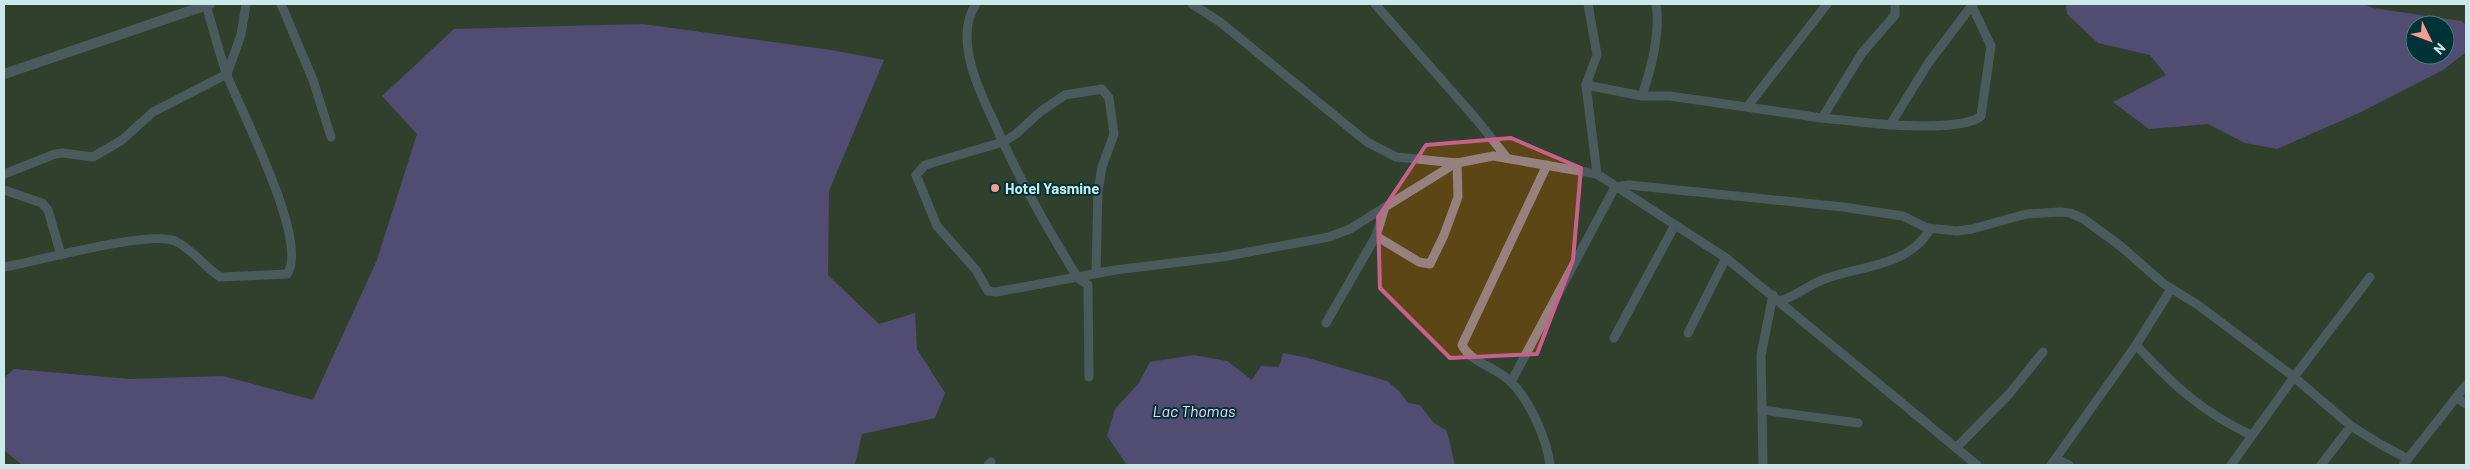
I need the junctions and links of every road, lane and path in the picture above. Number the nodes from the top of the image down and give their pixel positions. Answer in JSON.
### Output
{"nodes":[{"id":1,"x":208,"y":4,"type":"edge"},
{"id":2,"x":246,"y":4,"type":"edge"},
{"id":3,"x":281,"y":4,"type":"edge"},
{"id":4,"x":976,"y":4,"type":"edge"},
{"id":5,"x":1192,"y":4,"type":"edge"},
{"id":6,"x":1374,"y":4,"type":"edge"},
{"id":7,"x":1588,"y":4,"type":"edge"},
{"id":8,"x":1656,"y":4,"type":"edge"},
{"id":9,"x":1827,"y":4,"type":"edge"},
{"id":10,"x":1895,"y":4,"type":"edge"},
{"id":11,"x":1973,"y":5,"type":"edge"},
{"id":12,"x":4,"y":74,"type":"edge"},
{"id":13,"x":227,"y":74,"type":"junction"},
{"id":14,"x":1586,"y":85,"type":"junction"},
{"id":15,"x":1642,"y":96,"type":"junction"},
{"id":16,"x":1747,"y":107,"type":"junction"},
{"id":17,"x":1822,"y":118,"type":"junction"},
{"id":18,"x":1890,"y":125,"type":"junction"},
{"id":19,"x":331,"y":137,"type":"dead end"},
{"id":20,"x":1003,"y":142,"type":"junction"},
{"id":21,"x":1506,"y":158,"type":"junction"},
{"id":22,"x":1456,"y":163,"type":"junction"},
{"id":23,"x":1548,"y":165,"type":"junction"},
{"id":24,"x":4,"y":174,"type":"edge"},
{"id":25,"x":1597,"y":174,"type":"junction"},
{"id":26,"x":1614,"y":187,"type":"junction"},
{"id":27,"x":4,"y":190,"type":"edge"},
{"id":28,"x":1385,"y":207,"type":"junction"},
{"id":29,"x":1675,"y":225,"type":"junction"},
{"id":30,"x":1926,"y":228,"type":"junction"},
{"id":31,"x":1376,"y":236,"type":"junction"},
{"id":32,"x":61,"y":255,"type":"junction"},
{"id":33,"x":1726,"y":258,"type":"junction"},
{"id":34,"x":4,"y":267,"type":"edge"},
{"id":35,"x":1096,"y":273,"type":"junction"},
{"id":36,"x":2370,"y":277,"type":"dead end"},
{"id":37,"x":1078,"y":278,"type":"junction"},
{"id":38,"x":2171,"y":289,"type":"junction"},
{"id":39,"x":1776,"y":298,"type":"junction"},
{"id":40,"x":1326,"y":323,"type":"dead end"},
{"id":41,"x":1688,"y":333,"type":"dead end"},
{"id":42,"x":1614,"y":338,"type":"dead end"},
{"id":43,"x":2136,"y":345,"type":"junction"},
{"id":44,"x":2043,"y":352,"type":"dead end"},
{"id":45,"x":1089,"y":377,"type":"dead end"},
{"id":46,"x":2294,"y":377,"type":"junction"},
{"id":47,"x":1511,"y":382,"type":"junction"},
{"id":48,"x":2466,"y":385,"type":"edge"},
{"id":49,"x":2457,"y":398,"type":"junction"},
{"id":50,"x":2466,"y":404,"type":"edge"},
{"id":51,"x":1762,"y":410,"type":"junction"},
{"id":52,"x":1858,"y":423,"type":"dead end"},
{"id":53,"x":2351,"y":426,"type":"junction"},
{"id":54,"x":2251,"y":435,"type":"junction"},
{"id":55,"x":1956,"y":448,"type":"junction"},
{"id":56,"x":2053,"y":462,"type":"edge"},
{"id":57,"x":2406,"y":462,"type":"edge"},
{"id":58,"x":1550,"y":465,"type":"edge"},
{"id":59,"x":1763,"y":465,"type":"edge"},
{"id":60,"x":1977,"y":465,"type":"edge"},
{"id":61,"x":2069,"y":465,"type":"edge"},
{"id":62,"x":2231,"y":465,"type":"edge"},
{"id":63,"x":2321,"y":465,"type":"edge"}],
"edges":[{"from":1,"to":12,"type":"street"},
{"from":1,"to":13,"type":"street"},
{"from":2,"to":13,"type":"street"},
{"from":3,"to":19,"type":"street"},
{"from":4,"to":20,"type":"street"},
{"from":5,"to":22,"type":"street"},
{"from":6,"to":21,"type":"street"},
{"from":7,"to":14,"type":"street"},
{"from":8,"to":15,"type":"street"},
{"from":9,"to":16,"type":"street"},
{"from":10,"to":17,"type":"street"},
{"from":11,"to":18,"type":"street"},
{"from":11,"to":18,"type":"street"},
{"from":13,"to":24,"type":"street"},
{"from":13,"to":32,"type":"street"},
{"from":14,"to":15,"type":"street"},
{"from":14,"to":25,"type":"street"},
{"from":15,"to":16,"type":"street"},
{"from":16,"to":17,"type":"street"},
{"from":17,"to":18,"type":"street"},
{"from":20,"to":35,"type":"street"},
{"from":20,"to":37,"type":"street"},
{"from":20,"to":37,"type":"street"},
{"from":21,"to":22,"type":"street"},
{"from":21,"to":23,"type":"street"},
{"from":22,"to":28,"type":"street"},
{"from":22,"to":31,"type":"street"},
{"from":23,"to":25,"type":"street"},
{"from":23,"to":47,"type":"street"},
{"from":25,"to":26,"type":"street"},
{"from":26,"to":29,"type":"street"},
{"from":26,"to":30,"type":"street"},
{"from":26,"to":47,"type":"street"},
{"from":27,"to":32,"type":"street"},
{"from":28,"to":31,"type":"street"},
{"from":28,"to":35,"type":"street"},
{"from":29,"to":33,"type":"street"},
{"from":29,"to":42,"type":"street"},
{"from":30,"to":38,"type":"street"},
{"from":30,"to":39,"type":"street"},
{"from":31,"to":40,"type":"street"},
{"from":32,"to":34,"type":"street"},
{"from":33,"to":39,"type":"street"},
{"from":33,"to":41,"type":"street"},
{"from":35,"to":37,"type":"street"},
{"from":36,"to":46,"type":"street"},
{"from":37,"to":45,"type":"street"},
{"from":38,"to":43,"type":"street"},
{"from":38,"to":46,"type":"street"},
{"from":39,"to":51,"type":"street"},
{"from":39,"to":55,"type":"street"},
{"from":43,"to":54,"type":"street"},
{"from":43,"to":56,"type":"street"},
{"from":44,"to":55,"type":"street"},
{"from":46,"to":53,"type":"street"},
{"from":46,"to":54,"type":"street"},
{"from":47,"to":58,"type":"street"},
{"from":48,"to":49,"type":"street"},
{"from":49,"to":50,"type":"street"},
{"from":49,"to":57,"type":"street"},
{"from":51,"to":52,"type":"street"},
{"from":51,"to":59,"type":"street"},
{"from":53,"to":57,"type":"street"},
{"from":53,"to":63,"type":"street"},
{"from":54,"to":62,"type":"street"},
{"from":55,"to":60,"type":"street"},
{"from":56,"to":61,"type":"street"}]}
